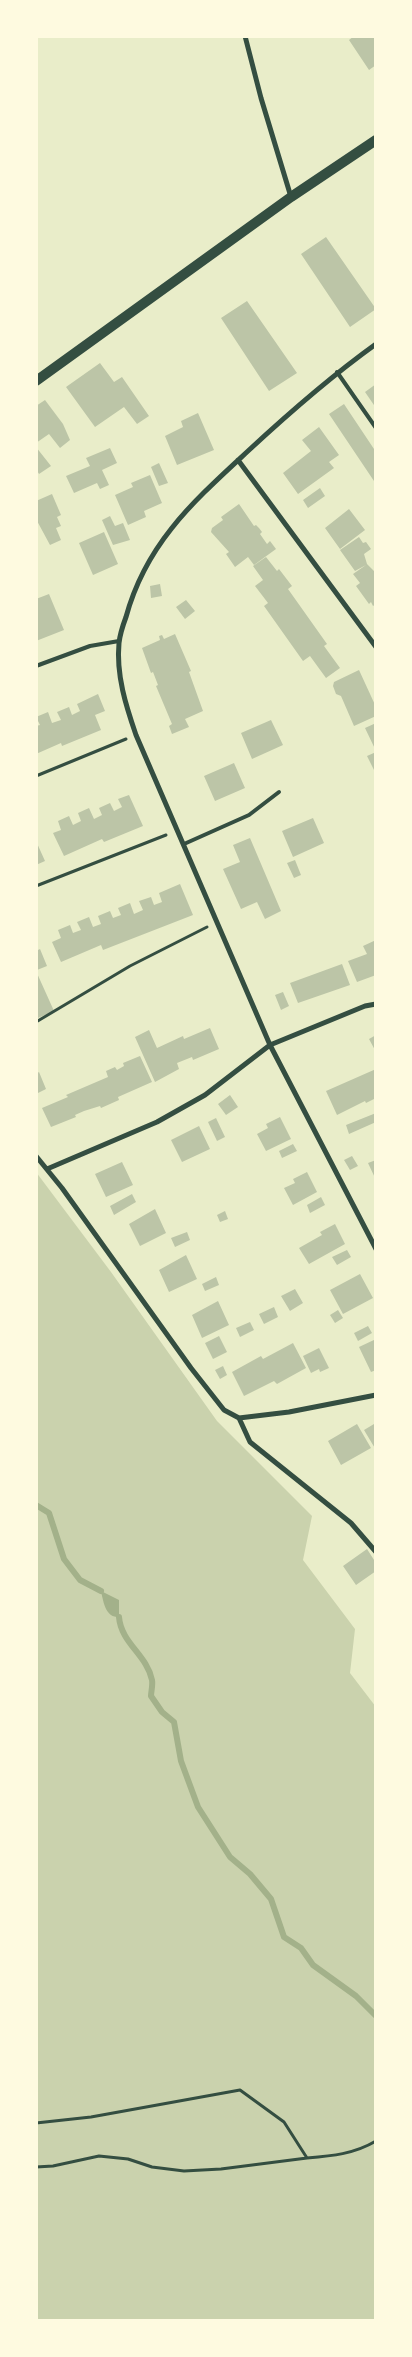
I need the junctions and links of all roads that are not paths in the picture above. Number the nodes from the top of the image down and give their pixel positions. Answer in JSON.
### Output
{"nodes":[{"id":1,"x":245,"y":36,"type":"edge"},
{"id":2,"x":376,"y":140,"type":"edge"},
{"id":3,"x":291,"y":197,"type":"junction"},
{"id":4,"x":376,"y":344,"type":"edge"},
{"id":5,"x":337,"y":372,"type":"junction"},
{"id":6,"x":36,"y":381,"type":"edge"},
{"id":7,"x":376,"y":428,"type":"edge"},
{"id":8,"x":238,"y":460,"type":"junction"},
{"id":9,"x":119,"y":642,"type":"junction"},
{"id":10,"x":376,"y":647,"type":"edge"},
{"id":11,"x":36,"y":666,"type":"edge"},
{"id":12,"x":279,"y":792,"type":"dead end"},
{"id":13,"x":184,"y":844,"type":"junction"},
{"id":14,"x":376,"y":1004,"type":"edge"},
{"id":15,"x":270,"y":1045,"type":"junction"},
{"id":16,"x":36,"y":1156,"type":"edge"},
{"id":17,"x":47,"y":1169,"type":"junction"},
{"id":18,"x":376,"y":1249,"type":"edge"},
{"id":19,"x":376,"y":1395,"type":"edge"},
{"id":20,"x":239,"y":1418,"type":"junction"},
{"id":21,"x":376,"y":1552,"type":"edge"}],
"edges":[{"from":1,"to":3,"type":"street"},
{"from":2,"to":3,"type":"main road"},
{"from":3,"to":6,"type":"main road"},
{"from":4,"to":5,"type":"street"},
{"from":5,"to":7,"type":"lane"},
{"from":5,"to":8,"type":"street"},
{"from":8,"to":9,"type":"street"},
{"from":8,"to":10,"type":"street"},
{"from":9,"to":11,"type":"lane"},
{"from":9,"to":13,"type":"street"},
{"from":12,"to":13,"type":"lane"},
{"from":13,"to":15,"type":"street"},
{"from":14,"to":15,"type":"street"},
{"from":15,"to":17,"type":"street"},
{"from":15,"to":18,"type":"street"},
{"from":16,"to":17,"type":"street"},
{"from":17,"to":20,"type":"street"},
{"from":19,"to":20,"type":"street"},
{"from":20,"to":21,"type":"street"}]}
